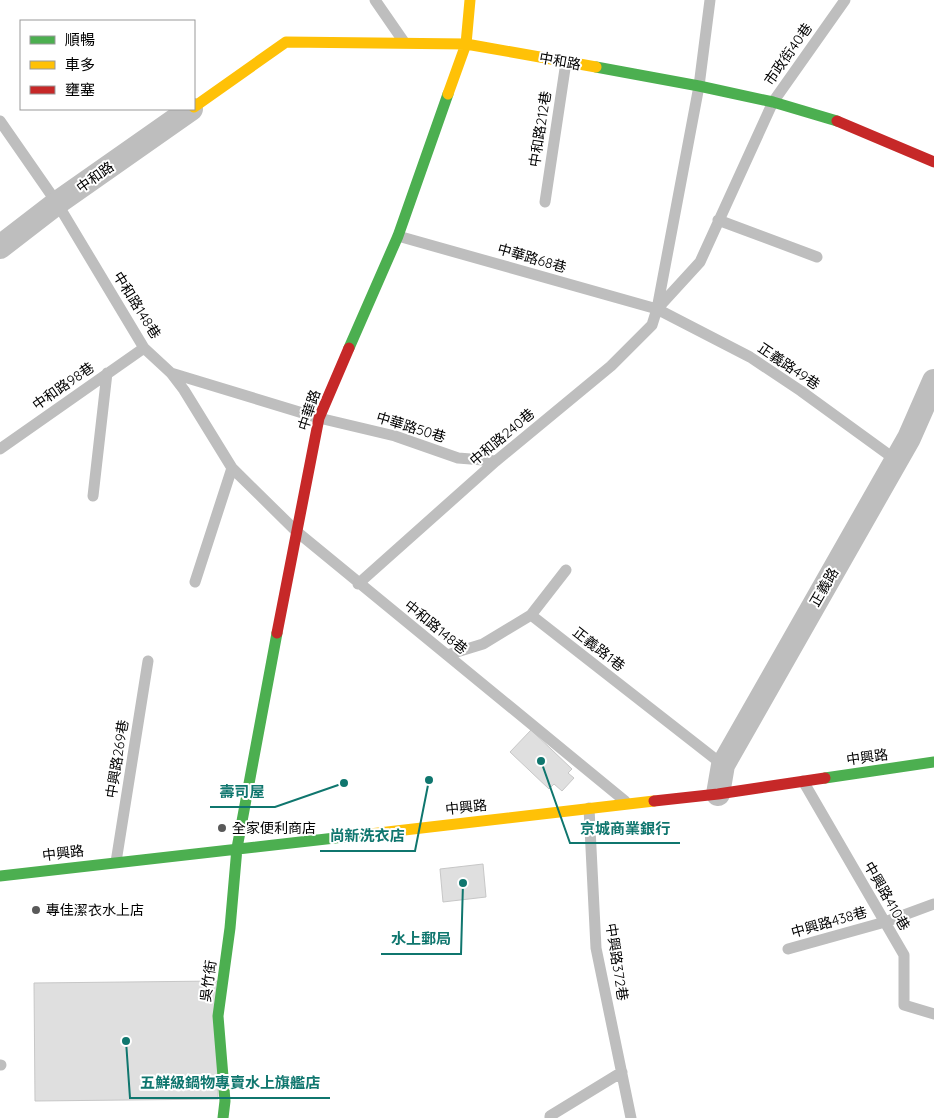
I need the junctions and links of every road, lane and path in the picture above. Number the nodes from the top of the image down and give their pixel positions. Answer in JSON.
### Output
{"nodes":[{"id":1,"x":375,"y":0,"type":"edge"},
{"id":2,"x":470,"y":0,"type":"edge"},
{"id":3,"x":710,"y":0,"type":"edge"},
{"id":4,"x":845,"y":0,"type":"edge"},
{"id":5,"x":405,"y":43,"type":"junction"},
{"id":6,"x":466,"y":44,"type":"junction"},
{"id":7,"x":566,"y":62,"type":"junction"},
{"id":8,"x":699,"y":86,"type":"junction"},
{"id":9,"x":773,"y":102,"type":"junction"},
{"id":10,"x":195,"y":106,"type":"edge"},
{"id":11,"x":189,"y":110,"type":"edge"},
{"id":12,"x":0,"y":121,"type":"edge"},
{"id":13,"x":934,"y":162,"type":"edge"},
{"id":14,"x":545,"y":202,"type":"dead end"},
{"id":15,"x":57,"y":203,"type":"junction"},
{"id":16,"x":718,"y":220,"type":"junction"},
{"id":17,"x":398,"y":236,"type":"junction"},
{"id":18,"x":0,"y":247,"type":"edge"},
{"id":19,"x":817,"y":257,"type":"dead end"},
{"id":20,"x":658,"y":309,"type":"junction"},
{"id":21,"x":144,"y":348,"type":"junction"},
{"id":22,"x":107,"y":373,"type":"junction"},
{"id":23,"x":171,"y":373,"type":"junction"},
{"id":24,"x":934,"y":381,"type":"edge"},
{"id":25,"x":319,"y":418,"type":"junction"},
{"id":26,"x":0,"y":449,"type":"edge"},
{"id":27,"x":896,"y":460,"type":"junction"},
{"id":28,"x":496,"y":461,"type":"junction"},
{"id":29,"x":232,"y":468,"type":"junction"},
{"id":30,"x":94,"y":496,"type":"dead end"},
{"id":31,"x":296,"y":531,"type":"junction"},
{"id":32,"x":566,"y":570,"type":"dead end"},
{"id":33,"x":195,"y":582,"type":"dead end"},
{"id":34,"x":358,"y":584,"type":"junction"},
{"id":35,"x":532,"y":615,"type":"junction"},
{"id":36,"x":447,"y":655,"type":"junction"},
{"id":37,"x":148,"y":661,"type":"dead end"},
{"id":38,"x":934,"y":762,"type":"edge"},
{"id":39,"x":723,"y":765,"type":"junction"},
{"id":40,"x":803,"y":781,"type":"junction"},
{"id":41,"x":718,"y":794,"type":"junction"},
{"id":42,"x":628,"y":804,"type":"junction"},
{"id":43,"x":590,"y":808,"type":"junction"},
{"id":44,"x":237,"y":848,"type":"junction"},
{"id":45,"x":116,"y":862,"type":"junction"},
{"id":46,"x":0,"y":876,"type":"edge"},
{"id":47,"x":934,"y":904,"type":"edge"},
{"id":48,"x":884,"y":922,"type":"junction"},
{"id":49,"x":788,"y":949,"type":"dead end"},
{"id":50,"x":934,"y":1014,"type":"edge"},
{"id":51,"x":622,"y":1072,"type":"junction"},
{"id":52,"x":223,"y":1118,"type":"edge"},
{"id":53,"x":550,"y":1118,"type":"edge"},
{"id":54,"x":631,"y":1118,"type":"edge"}],
"edges":[{"from":1,"to":5,"type":"lane"},
{"from":2,"to":6,"type":"street","name":"中華路"},
{"from":3,"to":8,"type":"lane","name":"中和路240巷"},
{"from":4,"to":9,"type":"lane","name":"市政街40巷"},
{"from":5,"to":6,"type":"street","name":"中和路"},
{"from":5,"to":10,"type":"street","name":"中和路"},
{"from":6,"to":7,"type":"street","name":"中和路"},
{"from":6,"to":17,"type":"street","name":"中華路"},
{"from":7,"to":8,"type":"street","name":"中和路"},
{"from":7,"to":14,"type":"lane","name":"中和路212巷"},
{"from":8,"to":9,"type":"street","name":"中和路"},
{"from":8,"to":20,"type":"lane","name":"中和路240巷"},
{"from":9,"to":13,"type":"street","name":"中和路"},
{"from":9,"to":16,"type":"lane","name":"中和路240巷"},
{"from":11,"to":15,"type":"street","name":"中和路"},
{"from":12,"to":15,"type":"lane","name":"中和路148巷"},
{"from":15,"to":18,"type":"street","name":"中和路"},
{"from":15,"to":21,"type":"lane","name":"中和路148巷"},
{"from":16,"to":19,"type":"lane"},
{"from":16,"to":20,"type":"lane","name":"中和路240巷"},
{"from":17,"to":20,"type":"lane","name":"中華路68巷"},
{"from":17,"to":25,"type":"street","name":"中華路"},
{"from":20,"to":27,"type":"lane","name":"正義路49巷"},
{"from":20,"to":28,"type":"lane","name":"中和路240巷"},
{"from":21,"to":22,"type":"lane","name":"中和路98巷"},
{"from":21,"to":23,"type":"lane","name":"中和路148巷"},
{"from":22,"to":26,"type":"lane","name":"中和路98巷"},
{"from":22,"to":30,"type":"lane"},
{"from":23,"to":25,"type":"lane","name":"中華路50巷"},
{"from":23,"to":29,"type":"lane","name":"中和路148巷"},
{"from":24,"to":27,"type":"street","name":"正義路"},
{"from":25,"to":28,"type":"lane","name":"中華路50巷"},
{"from":25,"to":31,"type":"street","name":"中華路"},
{"from":27,"to":39,"type":"street","name":"正義路"},
{"from":28,"to":34,"type":"lane","name":"中和路240巷"},
{"from":29,"to":31,"type":"lane","name":"中和路148巷"},
{"from":29,"to":33,"type":"lane"},
{"from":31,"to":34,"type":"lane","name":"中和路148巷"},
{"from":31,"to":44,"type":"street","name":"中華路"},
{"from":32,"to":35,"type":"lane"},
{"from":34,"to":36,"type":"lane","name":"中和路148巷"},
{"from":35,"to":36,"type":"lane"},
{"from":35,"to":39,"type":"lane","name":"正義路1巷"},
{"from":36,"to":42,"type":"lane","name":"中和路148巷"},
{"from":37,"to":45,"type":"lane","name":"中興路269巷"},
{"from":38,"to":40,"type":"street","name":"中興路"},
{"from":39,"to":41,"type":"street","name":"正義路"},
{"from":40,"to":41,"type":"street","name":"中興路"},
{"from":40,"to":48,"type":"lane","name":"中興路410巷"},
{"from":41,"to":42,"type":"street","name":"中興路"},
{"from":42,"to":43,"type":"street","name":"中興路"},
{"from":43,"to":44,"type":"street","name":"中興路"},
{"from":43,"to":51,"type":"lane","name":"中興路372巷"},
{"from":44,"to":45,"type":"street","name":"中興路"},
{"from":44,"to":52,"type":"street","name":"吳竹街"},
{"from":45,"to":46,"type":"street","name":"中興路"},
{"from":47,"to":48,"type":"lane","name":"中興路438巷"},
{"from":48,"to":49,"type":"lane","name":"中興路438巷"},
{"from":48,"to":50,"type":"lane","name":"中興路410巷"},
{"from":51,"to":53,"type":"lane"},
{"from":51,"to":54,"type":"lane","name":"中興路372巷"}]}
